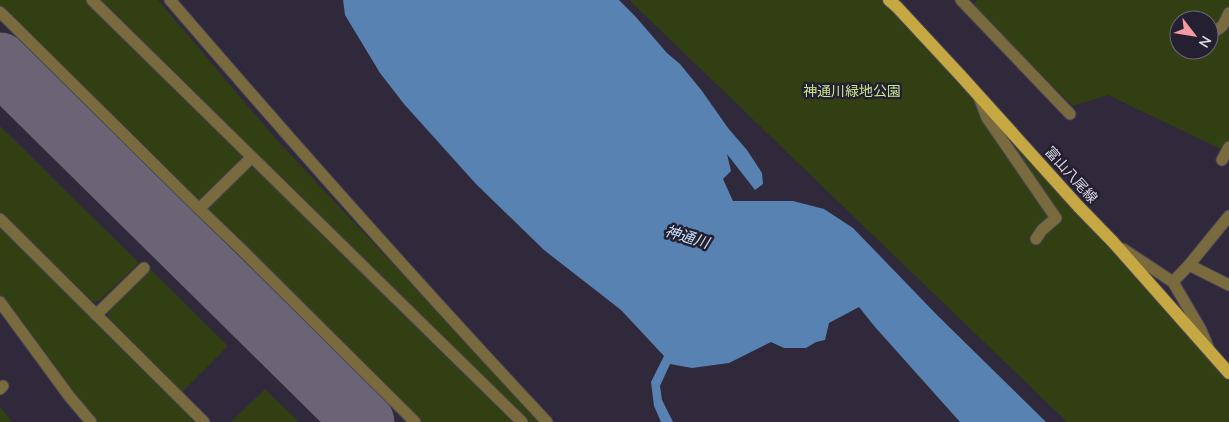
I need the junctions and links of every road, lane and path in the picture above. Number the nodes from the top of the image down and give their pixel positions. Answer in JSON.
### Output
{"nodes":[{"id":1,"x":92,"y":0,"type":"edge"},
{"id":2,"x":170,"y":0,"type":"edge"},
{"id":3,"x":889,"y":0,"type":"edge"},
{"id":4,"x":961,"y":0,"type":"edge"},
{"id":5,"x":0,"y":12,"type":"edge"},
{"id":6,"x":1229,"y":13,"type":"edge"},
{"id":7,"x":1219,"y":30,"type":"edge"},
{"id":8,"x":978,"y":96,"type":"junction"},
{"id":9,"x":1070,"y":114,"type":"dead end"},
{"id":10,"x":1229,"y":146,"type":"edge"},
{"id":11,"x":251,"y":158,"type":"junction"},
{"id":12,"x":1222,"y":160,"type":"dead end"},
{"id":13,"x":199,"y":209,"type":"junction"},
{"id":14,"x":1229,"y":216,"type":"edge"},
{"id":15,"x":0,"y":220,"type":"edge"},
{"id":16,"x":1036,"y":239,"type":"dead end"},
{"id":17,"x":1113,"y":242,"type":"junction"},
{"id":18,"x":1188,"y":265,"type":"junction"},
{"id":19,"x":144,"y":268,"type":"dead end"},
{"id":20,"x":1172,"y":282,"type":"junction"},
{"id":21,"x":1229,"y":285,"type":"edge"},
{"id":22,"x":0,"y":302,"type":"edge"},
{"id":23,"x":96,"y":315,"type":"junction"},
{"id":24,"x":1208,"y":348,"type":"junction"},
{"id":25,"x":1229,"y":373,"type":"edge"},
{"id":26,"x":91,"y":422,"type":"edge"},
{"id":27,"x":204,"y":422,"type":"edge"},
{"id":28,"x":415,"y":422,"type":"edge"},
{"id":29,"x":522,"y":422,"type":"edge"},
{"id":30,"x":547,"y":422,"type":"edge"}],
"edges":[{"from":1,"to":11,"type":"street"},
{"from":2,"to":30,"type":"street"},
{"from":3,"to":8,"type":"main road","name":"富山八尾線"},
{"from":4,"to":9,"type":"street"},
{"from":5,"to":13,"type":"street"},
{"from":6,"to":7,"type":"street"},
{"from":8,"to":16,"type":"street"},
{"from":8,"to":17,"type":"main road","name":"富山八尾線"},
{"from":10,"to":12,"type":"street"},
{"from":11,"to":13,"type":"street"},
{"from":11,"to":29,"type":"street"},
{"from":13,"to":28,"type":"street"},
{"from":14,"to":18,"type":"street"},
{"from":15,"to":23,"type":"street"},
{"from":17,"to":20,"type":"street"},
{"from":17,"to":24,"type":"main road","name":"富山八尾線"},
{"from":18,"to":20,"type":"street"},
{"from":18,"to":21,"type":"street"},
{"from":19,"to":23,"type":"street"},
{"from":20,"to":24,"type":"street"},
{"from":22,"to":26,"type":"street"},
{"from":23,"to":27,"type":"street"},
{"from":24,"to":25,"type":"main road","name":"富山八尾線"}]}
